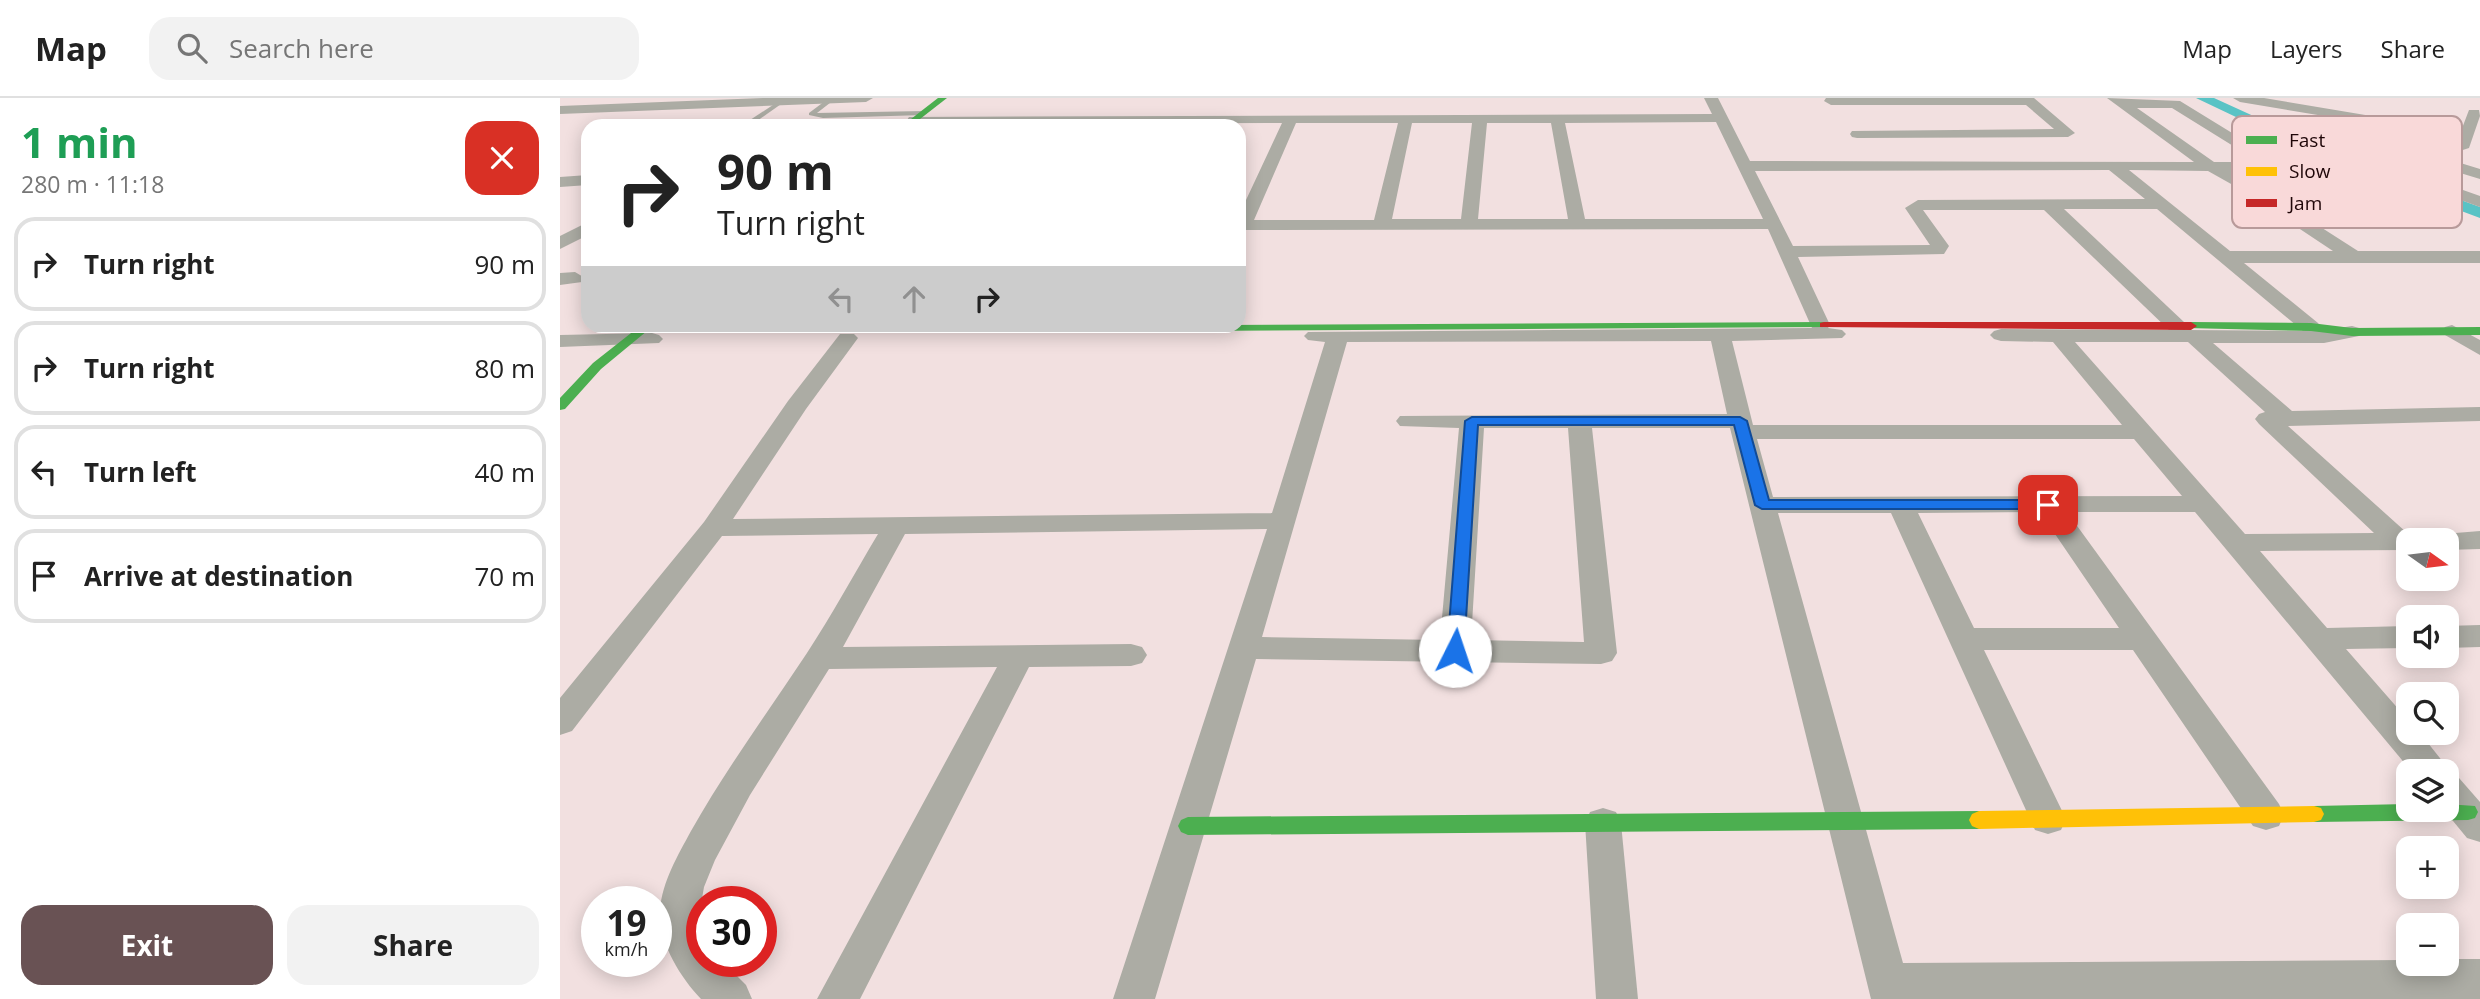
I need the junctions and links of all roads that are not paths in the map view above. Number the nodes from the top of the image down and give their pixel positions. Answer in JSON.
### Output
{"nodes":[{"id":1,"x":866,"y":98,"type":"edge"},
{"id":2,"x":943,"y":98,"type":"edge"},
{"id":3,"x":1710,"y":98,"type":"edge"},
{"id":4,"x":2319,"y":98,"type":"edge"},
{"id":5,"x":832,"y":99,"type":"edge"},
{"id":6,"x":2028,"y":99,"type":"edge"},
{"id":7,"x":714,"y":101,"type":"edge"},
{"id":8,"x":2119,"y":101,"type":"edge"},
{"id":9,"x":781,"y":102,"type":"junction"},
{"id":10,"x":2175,"y":104,"type":"junction"},
{"id":11,"x":2196,"y":104,"type":"dead end"},
{"id":12,"x":2236,"y":104,"type":"edge"},
{"id":13,"x":1104,"y":105,"type":"dead end"},
{"id":14,"x":560,"y":110,"type":"edge"},
{"id":15,"x":2307,"y":116,"type":"edge"},
{"id":16,"x":2424,"y":116,"type":"edge"},
{"id":17,"x":1406,"y":118,"type":"junction"},
{"id":18,"x":1480,"y":118,"type":"junction"},
{"id":19,"x":1557,"y":118,"type":"junction"},
{"id":20,"x":1721,"y":118,"type":"junction"},
{"id":21,"x":756,"y":119,"type":"edge"},
{"id":22,"x":892,"y":119,"type":"edge"},
{"id":23,"x":916,"y":119,"type":"edge"},
{"id":24,"x":1090,"y":119,"type":"edge"},
{"id":25,"x":1291,"y":119,"type":"junction"},
{"id":26,"x":1246,"y":120,"type":"edge"},
{"id":27,"x":2462,"y":122,"type":"edge"},
{"id":28,"x":2462,"y":124,"type":"edge"},
{"id":29,"x":2471,"y":124,"type":"junction"},
{"id":30,"x":1853,"y":129,"type":"edge"},
{"id":31,"x":2232,"y":139,"type":"edge"},
{"id":32,"x":2462,"y":146,"type":"edge"},
{"id":33,"x":2113,"y":164,"type":"junction"},
{"id":34,"x":1745,"y":166,"type":"junction"},
{"id":35,"x":2210,"y":166,"type":"junction"},
{"id":36,"x":2232,"y":166,"type":"edge"},
{"id":37,"x":2462,"y":169,"type":"edge"},
{"id":38,"x":2480,"y":175,"type":"edge"},
{"id":39,"x":2232,"y":179,"type":"edge"},
{"id":40,"x":2462,"y":179,"type":"edge"},
{"id":41,"x":581,"y":180,"type":"edge"},
{"id":42,"x":560,"y":182,"type":"edge"},
{"id":43,"x":2462,"y":196,"type":"edge"},
{"id":44,"x":2480,"y":202,"type":"edge"},
{"id":45,"x":2048,"y":204,"type":"junction"},
{"id":46,"x":2162,"y":204,"type":"junction"},
{"id":47,"x":1246,"y":214,"type":"edge"},
{"id":48,"x":1468,"y":223,"type":"junction"},
{"id":49,"x":1577,"y":223,"type":"junction"},
{"id":50,"x":1382,"y":224,"type":"junction"},
{"id":51,"x":1774,"y":224,"type":"junction"},
{"id":52,"x":1246,"y":225,"type":"edge"},
{"id":53,"x":2310,"y":228,"type":"edge"},
{"id":54,"x":581,"y":231,"type":"edge"},
{"id":55,"x":560,"y":244,"type":"edge"},
{"id":56,"x":1787,"y":252,"type":"junction"},
{"id":57,"x":2226,"y":257,"type":"junction"},
{"id":58,"x":2354,"y":257,"type":"junction"},
{"id":59,"x":2480,"y":257,"type":"edge"},
{"id":60,"x":1820,"y":325,"type":"junction"},
{"id":61,"x":1246,"y":326,"type":"edge"},
{"id":62,"x":2311,"y":327,"type":"junction"},
{"id":63,"x":2186,"y":331,"type":"junction"},
{"id":64,"x":2452,"y":331,"type":"junction"},
{"id":65,"x":2480,"y":331,"type":"edge"},
{"id":66,"x":2352,"y":332,"type":"junction"},
{"id":67,"x":631,"y":333,"type":"edge"},
{"id":68,"x":639,"y":333,"type":"edge"},
{"id":69,"x":674,"y":333,"type":"edge"},
{"id":70,"x":1720,"y":335,"type":"junction"},
{"id":71,"x":1338,"y":336,"type":"junction"},
{"id":72,"x":2059,"y":336,"type":"junction"},
{"id":73,"x":847,"y":338,"type":"junction"},
{"id":74,"x":560,"y":341,"type":"edge"},
{"id":75,"x":2480,"y":349,"type":"edge"},
{"id":76,"x":560,"y":407,"type":"edge"},
{"id":77,"x":2474,"y":418,"type":"edge"},
{"id":78,"x":2287,"y":419,"type":"junction"},
{"id":79,"x":1408,"y":421,"type":"dead end"},
{"id":80,"x":1472,"y":421,"type":"junction"},
{"id":81,"x":1579,"y":421,"type":"junction"},
{"id":82,"x":1742,"y":427,"type":"junction"},
{"id":83,"x":2141,"y":432,"type":"junction"},
{"id":84,"x":2203,"y":504,"type":"junction"},
{"id":85,"x":1762,"y":505,"type":"junction"},
{"id":86,"x":1901,"y":505,"type":"junction"},
{"id":87,"x":2048,"y":505,"type":"junction"},
{"id":88,"x":1283,"y":521,"type":"junction"},
{"id":89,"x":896,"y":526,"type":"junction"},
{"id":90,"x":714,"y":528,"type":"junction"},
{"id":91,"x":2396,"y":535,"type":"edge"},
{"id":92,"x":2480,"y":540,"type":"edge"},
{"id":93,"x":2396,"y":541,"type":"edge"},
{"id":94,"x":2459,"y":541,"type":"edge"},
{"id":95,"x":2237,"y":543,"type":"junction"},
{"id":96,"x":2480,"y":636,"type":"edge"},
{"id":97,"x":2396,"y":637,"type":"edge"},
{"id":98,"x":2459,"y":637,"type":"edge"},
{"id":99,"x":1964,"y":639,"type":"junction"},
{"id":100,"x":2142,"y":639,"type":"junction"},
{"id":101,"x":2319,"y":639,"type":"junction"},
{"id":102,"x":1243,"y":648,"type":"junction"},
{"id":103,"x":1455,"y":651,"type":"junction"},
{"id":104,"x":1130,"y":655,"type":"dead end"},
{"id":105,"x":1018,"y":657,"type":"junction"},
{"id":106,"x":820,"y":658,"type":"junction"},
{"id":107,"x":560,"y":722,"type":"edge"},
{"id":108,"x":2422,"y":759,"type":"edge"},
{"id":109,"x":2465,"y":809,"type":"edge"},
{"id":110,"x":2266,"y":815,"type":"junction"},
{"id":111,"x":2048,"y":819,"type":"junction"},
{"id":112,"x":1845,"y":822,"type":"junction"},
{"id":113,"x":1603,"y":823,"type":"junction"},
{"id":114,"x":1188,"y":826,"type":"junction"},
{"id":115,"x":2480,"y":979,"type":"edge"},
{"id":116,"x":1890,"y":991,"type":"edge"},
{"id":117,"x":731,"y":999,"type":"edge"},
{"id":118,"x":838,"y":999,"type":"edge"},
{"id":119,"x":1134,"y":999,"type":"edge"},
{"id":120,"x":1617,"y":999,"type":"edge"}],
"edges":[{"from":1,"to":5,"type":"street"},
{"from":2,"to":23,"type":"street"},
{"from":3,"to":20,"type":"street"},
{"from":4,"to":16,"type":"street"},
{"from":5,"to":9,"type":"street"},
{"from":5,"to":22,"type":"lane"},
{"from":6,"to":30,"type":"street"},
{"from":6,"to":30,"type":"street"},
{"from":7,"to":9,"type":"street"},
{"from":7,"to":14,"type":"street"},
{"from":8,"to":10,"type":"street"},
{"from":8,"to":35,"type":"street"},
{"from":9,"to":21,"type":"lane"},
{"from":10,"to":11,"type":"street"},
{"from":10,"to":31,"type":"street"},
{"from":12,"to":15,"type":"street"},
{"from":13,"to":24,"type":"street"},
{"from":17,"to":18,"type":"street"},
{"from":17,"to":25,"type":"street"},
{"from":17,"to":50,"type":"street"},
{"from":18,"to":19,"type":"street"},
{"from":18,"to":48,"type":"street"},
{"from":19,"to":20,"type":"street"},
{"from":19,"to":49,"type":"street"},
{"from":20,"to":34,"type":"street"},
{"from":25,"to":26,"type":"street"},
{"from":25,"to":47,"type":"street"},
{"from":27,"to":29,"type":"street"},
{"from":28,"to":29,"type":"street"},
{"from":29,"to":32,"type":"street"},
{"from":30,"to":33,"type":"street"},
{"from":30,"to":34,"type":"street"},
{"from":33,"to":35,"type":"street"},
{"from":33,"to":46,"type":"street"},
{"from":34,"to":51,"type":"street"},
{"from":35,"to":36,"type":"street"},
{"from":35,"to":39,"type":"street"},
{"from":37,"to":38,"type":"street"},
{"from":38,"to":40,"type":"street"},
{"from":41,"to":42,"type":"street"},
{"from":43,"to":44,"type":"street"},
{"from":45,"to":46,"type":"street"},
{"from":45,"to":56,"type":"street"},
{"from":45,"to":63,"type":"street"},
{"from":46,"to":57,"type":"street"},
{"from":48,"to":49,"type":"street"},
{"from":48,"to":50,"type":"street"},
{"from":49,"to":51,"type":"street"},
{"from":50,"to":52,"type":"street"},
{"from":51,"to":56,"type":"street"},
{"from":53,"to":58,"type":"street"},
{"from":54,"to":55,"type":"street"},
{"from":56,"to":60,"type":"street"},
{"from":57,"to":58,"type":"street"},
{"from":57,"to":62,"type":"street"},
{"from":58,"to":59,"type":"street"},
{"from":60,"to":61,"type":"street"},
{"from":60,"to":63,"type":"street"},
{"from":62,"to":63,"type":"street"},
{"from":62,"to":66,"type":"street"},
{"from":63,"to":66,"type":"street"},
{"from":63,"to":72,"type":"street"},
{"from":63,"to":78,"type":"street"},
{"from":64,"to":65,"type":"street"},
{"from":64,"to":66,"type":"street"},
{"from":64,"to":75,"type":"street"},
{"from":67,"to":74,"type":"street"},
{"from":68,"to":76,"type":"street"},
{"from":69,"to":73,"type":"street"},
{"from":70,"to":71,"type":"street"},
{"from":70,"to":72,"type":"street"},
{"from":70,"to":82,"type":"street"},
{"from":71,"to":73,"type":"street"},
{"from":71,"to":88,"type":"street"},
{"from":72,"to":83,"type":"street"},
{"from":73,"to":90,"type":"street"},
{"from":77,"to":78,"type":"street"},
{"from":78,"to":91,"type":"street"},
{"from":79,"to":80,"type":"street"},
{"from":80,"to":81,"type":"street"},
{"from":80,"to":103,"type":"street"},
{"from":81,"to":82,"type":"street"},
{"from":81,"to":103,"type":"street"},
{"from":82,"to":83,"type":"street"},
{"from":82,"to":85,"type":"street"},
{"from":83,"to":84,"type":"street"},
{"from":84,"to":87,"type":"street"},
{"from":84,"to":95,"type":"street"},
{"from":85,"to":86,"type":"street"},
{"from":85,"to":112,"type":"street"},
{"from":86,"to":87,"type":"street"},
{"from":86,"to":99,"type":"street"},
{"from":87,"to":100,"type":"street"},
{"from":88,"to":89,"type":"street"},
{"from":88,"to":102,"type":"street"},
{"from":89,"to":90,"type":"street"},
{"from":89,"to":106,"type":"street"},
{"from":90,"to":107,"type":"street"},
{"from":92,"to":94,"type":"street"},
{"from":93,"to":95,"type":"street"},
{"from":95,"to":101,"type":"street"},
{"from":96,"to":98,"type":"street"},
{"from":97,"to":101,"type":"street"},
{"from":99,"to":100,"type":"street"},
{"from":99,"to":111,"type":"street"},
{"from":100,"to":110,"type":"street"},
{"from":101,"to":108,"type":"street"},
{"from":102,"to":103,"type":"street"},
{"from":102,"to":114,"type":"street"},
{"from":104,"to":105,"type":"street"},
{"from":105,"to":106,"type":"street"},
{"from":105,"to":118,"type":"street"},
{"from":106,"to":117,"type":"street"},
{"from":109,"to":110,"type":"street"},
{"from":110,"to":111,"type":"street"},
{"from":111,"to":112,"type":"street"},
{"from":112,"to":113,"type":"street"},
{"from":112,"to":116,"type":"street"},
{"from":113,"to":114,"type":"street"},
{"from":113,"to":120,"type":"street"},
{"from":114,"to":119,"type":"street"},
{"from":115,"to":116,"type":"street"}]}
